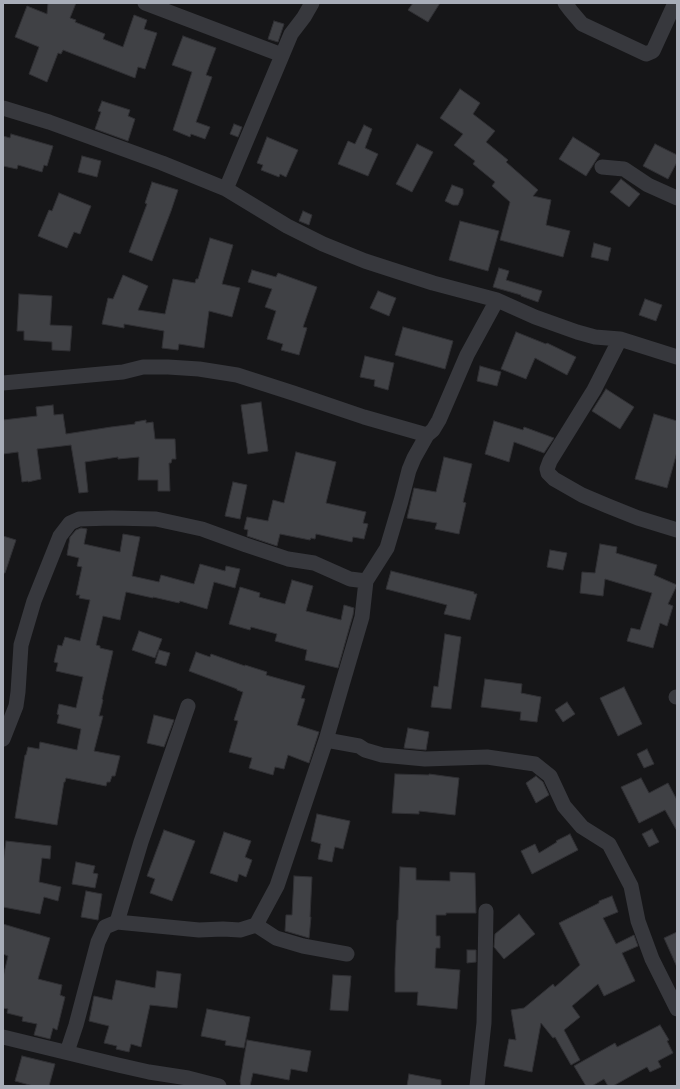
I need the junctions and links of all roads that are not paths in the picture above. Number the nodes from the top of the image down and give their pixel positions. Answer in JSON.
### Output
{"nodes":[{"id":1,"x":145,"y":3,"type":"edge"},
{"id":2,"x":312,"y":3,"type":"edge"},
{"id":3,"x":565,"y":3,"type":"edge"},
{"id":4,"x":675,"y":3,"type":"edge"},
{"id":5,"x":282,"y":55,"type":"junction"},
{"id":6,"x":3,"y":108,"type":"edge"},
{"id":7,"x":602,"y":167,"type":"dead end"},
{"id":8,"x":226,"y":189,"type":"junction"},
{"id":9,"x":677,"y":198,"type":"edge"},
{"id":10,"x":497,"y":300,"type":"junction"},
{"id":11,"x":620,"y":339,"type":"junction"},
{"id":12,"x":677,"y":357,"type":"edge"},
{"id":13,"x":3,"y":383,"type":"edge"},
{"id":14,"x":427,"y":436,"type":"junction"},
{"id":15,"x":676,"y":530,"type":"edge"},
{"id":16,"x":366,"y":581,"type":"junction"},
{"id":17,"x":188,"y":706,"type":"dead end"},
{"id":18,"x":3,"y":739,"type":"edge"},
{"id":19,"x":326,"y":740,"type":"junction"},
{"id":20,"x":486,"y":911,"type":"dead end"},
{"id":21,"x":117,"y":922,"type":"junction"},
{"id":22,"x":256,"y":925,"type":"junction"},
{"id":23,"x":347,"y":954,"type":"dead end"},
{"id":24,"x":677,"y":1009,"type":"edge"},
{"id":25,"x":3,"y":1036,"type":"edge"},
{"id":26,"x":67,"y":1052,"type":"junction"},
{"id":27,"x":199,"y":1084,"type":"edge"},
{"id":28,"x":219,"y":1086,"type":"edge"},
{"id":29,"x":477,"y":1086,"type":"edge"}],
"edges":[{"from":1,"to":5,"type":"street"},
{"from":2,"to":5,"type":"street"},
{"from":3,"to":4,"type":"street"},
{"from":5,"to":8,"type":"street"},
{"from":6,"to":8,"type":"street"},
{"from":7,"to":9,"type":"street"},
{"from":8,"to":10,"type":"street"},
{"from":10,"to":11,"type":"street"},
{"from":10,"to":14,"type":"street"},
{"from":11,"to":12,"type":"street"},
{"from":11,"to":15,"type":"street"},
{"from":13,"to":14,"type":"street"},
{"from":14,"to":16,"type":"street"},
{"from":16,"to":18,"type":"street"},
{"from":16,"to":19,"type":"street"},
{"from":17,"to":21,"type":"street"},
{"from":19,"to":22,"type":"street"},
{"from":19,"to":24,"type":"street"},
{"from":20,"to":29,"type":"street"},
{"from":21,"to":22,"type":"street"},
{"from":21,"to":26,"type":"street"},
{"from":22,"to":23,"type":"street"},
{"from":25,"to":26,"type":"street"},
{"from":26,"to":27,"type":"street"},
{"from":27,"to":28,"type":"street"}]}
